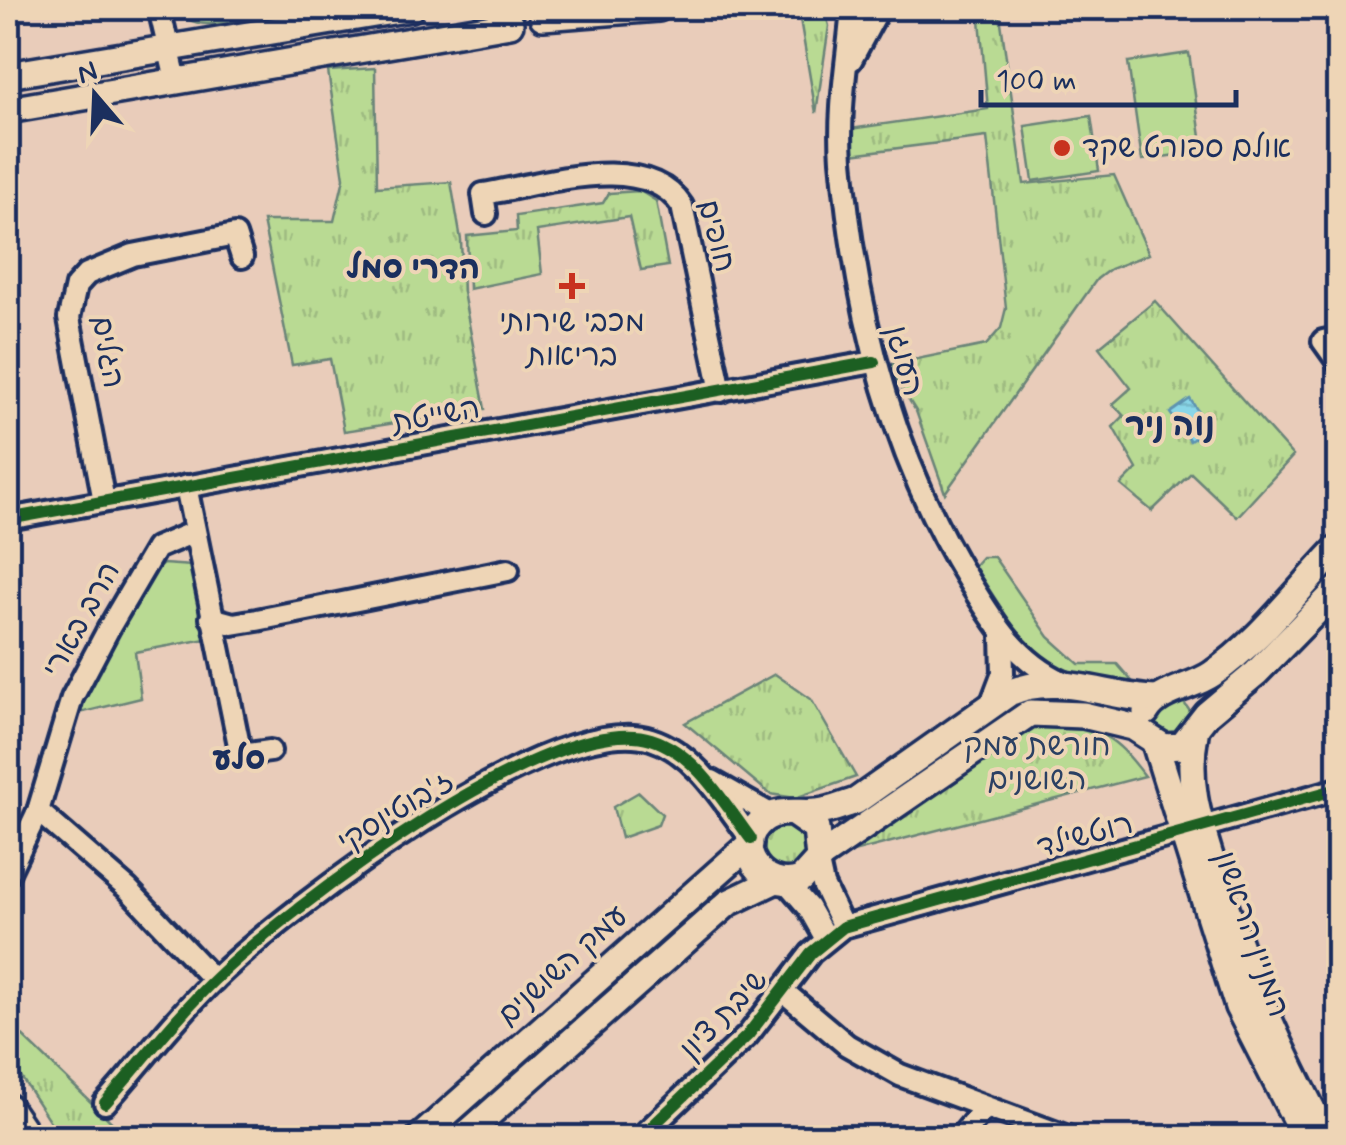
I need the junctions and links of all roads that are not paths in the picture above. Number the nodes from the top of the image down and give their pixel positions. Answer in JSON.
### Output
{"nodes":[{"id":1,"x":159,"y":8,"type":"edge"},
{"id":2,"x":411,"y":8,"type":"edge"},
{"id":3,"x":658,"y":8,"type":"edge"},
{"id":4,"x":852,"y":8,"type":"edge"},
{"id":5,"x":879,"y":8,"type":"edge"},
{"id":6,"x":546,"y":12,"type":"edge"},
{"id":7,"x":501,"y":16,"type":"edge"},
{"id":8,"x":170,"y":47,"type":"junction"},
{"id":9,"x":8,"y":75,"type":"edge"},
{"id":10,"x":844,"y":76,"type":"junction"},
{"id":11,"x":176,"y":80,"type":"junction"},
{"id":12,"x":8,"y":110,"type":"edge"},
{"id":13,"x":486,"y":214,"type":"dead end"},
{"id":14,"x":242,"y":257,"type":"dead end"},
{"id":15,"x":1338,"y":338,"type":"edge"},
{"id":16,"x":874,"y":362,"type":"junction"},
{"id":17,"x":1338,"y":362,"type":"edge"},
{"id":18,"x":721,"y":391,"type":"junction"},
{"id":19,"x":186,"y":486,"type":"junction"},
{"id":20,"x":104,"y":502,"type":"junction"},
{"id":21,"x":8,"y":519,"type":"edge"},
{"id":22,"x":194,"y":532,"type":"junction"},
{"id":23,"x":1338,"y":548,"type":"edge"},
{"id":24,"x":508,"y":570,"type":"dead end"},
{"id":25,"x":1338,"y":588,"type":"edge"},
{"id":26,"x":211,"y":618,"type":"junction"},
{"id":27,"x":1002,"y":635,"type":"junction"},
{"id":28,"x":1072,"y":686,"type":"junction"},
{"id":29,"x":1161,"y":697,"type":"junction"},
{"id":30,"x":992,"y":702,"type":"junction"},
{"id":31,"x":1196,"y":729,"type":"junction"},
{"id":32,"x":1152,"y":740,"type":"junction"},
{"id":33,"x":270,"y":752,"type":"dead end"},
{"id":34,"x":706,"y":778,"type":"junction"},
{"id":35,"x":1338,"y":789,"type":"edge"},
{"id":36,"x":38,"y":811,"type":"junction"},
{"id":37,"x":782,"y":814,"type":"junction"},
{"id":38,"x":1193,"y":832,"type":"junction"},
{"id":39,"x":751,"y":841,"type":"junction"},
{"id":40,"x":819,"y":859,"type":"junction"},
{"id":41,"x":8,"y":874,"type":"edge"},
{"id":42,"x":781,"y":882,"type":"junction"},
{"id":43,"x":834,"y":933,"type":"junction"},
{"id":44,"x":214,"y":980,"type":"junction"},
{"id":45,"x":784,"y":992,"type":"junction"},
{"id":46,"x":105,"y":1103,"type":"dead end"},
{"id":47,"x":8,"y":1107,"type":"edge"},
{"id":48,"x":984,"y":1109,"type":"junction"},
{"id":49,"x":29,"y":1138,"type":"edge"},
{"id":50,"x":419,"y":1138,"type":"edge"},
{"id":51,"x":462,"y":1138,"type":"edge"},
{"id":52,"x":640,"y":1138,"type":"edge"},
{"id":53,"x":960,"y":1138,"type":"edge"},
{"id":54,"x":1070,"y":1138,"type":"edge"},
{"id":55,"x":1305,"y":1138,"type":"edge"},
{"id":56,"x":1328,"y":1138,"type":"edge"}],
"edges":[{"from":1,"to":8,"type":"street"},
{"from":2,"to":8,"type":"street"},
{"from":3,"to":6,"type":"street"},
{"from":4,"to":10,"type":"street","name":"העוגן"},
{"from":5,"to":10,"type":"street","name":"העוגן"},
{"from":6,"to":7,"type":"street"},
{"from":7,"to":11,"type":"street"},
{"from":8,"to":9,"type":"street"},
{"from":8,"to":11,"type":"street"},
{"from":10,"to":16,"type":"street","name":"העוגן"},
{"from":11,"to":12,"type":"street"},
{"from":13,"to":18,"type":"street","name":"חופים"},
{"from":14,"to":20,"type":"street","name":"הגלים"},
{"from":15,"to":17,"type":"street"},
{"from":16,"to":18,"type":"street","name":"השייטת"},
{"from":16,"to":27,"type":"street","name":"העוגן"},
{"from":18,"to":19,"type":"street","name":"השייטת"},
{"from":19,"to":20,"type":"street","name":"השייטת"},
{"from":19,"to":22,"type":"street"},
{"from":20,"to":21,"type":"street","name":"השייטת"},
{"from":22,"to":26,"type":"street"},
{"from":22,"to":36,"type":"street","name":"הרב בארי"},
{"from":23,"to":29,"type":"street"},
{"from":24,"to":26,"type":"street"},
{"from":25,"to":31,"type":"street"},
{"from":26,"to":33,"type":"street"},
{"from":27,"to":28,"type":"street","name":"העוגן"},
{"from":27,"to":30,"type":"street"},
{"from":28,"to":29,"type":"street"},
{"from":28,"to":30,"type":"street"},
{"from":29,"to":31,"type":"street"},
{"from":29,"to":32,"type":"street"},
{"from":30,"to":37,"type":"street"},
{"from":31,"to":32,"type":"street"},
{"from":31,"to":38,"type":"street","name":"המניין הראשון"},
{"from":32,"to":38,"type":"street","name":"המניין הראשון"},
{"from":32,"to":40,"type":"street"},
{"from":34,"to":37,"type":"street","name":"ז'בוטינסקי"},
{"from":34,"to":39,"type":"street","name":"ז'בוטינסקי"},
{"from":34,"to":44,"type":"street","name":"ז'בוטינסקי"},
{"from":35,"to":38,"type":"street","name":"רוטשילד"},
{"from":36,"to":41,"type":"street","name":"הרב בארי"},
{"from":36,"to":44,"type":"street"},
{"from":37,"to":39,"type":"street"},
{"from":37,"to":40,"type":"street"},
{"from":38,"to":43,"type":"street","name":"רוטשילד"},
{"from":38,"to":55,"type":"street","name":"המניין הראשון"},
{"from":38,"to":56,"type":"street","name":"המניין הראשון"},
{"from":39,"to":42,"type":"street"},
{"from":39,"to":50,"type":"street","name":"עמק השושנים"},
{"from":40,"to":42,"type":"street"},
{"from":40,"to":43,"type":"street"},
{"from":42,"to":43,"type":"street"},
{"from":42,"to":51,"type":"street","name":"עמק השושנים"},
{"from":43,"to":45,"type":"street","name":"שיבת ציון"},
{"from":44,"to":46,"type":"street","name":"ז'בוטינסקי"},
{"from":45,"to":48,"type":"street"},
{"from":45,"to":52,"type":"street","name":"שיבת ציון"},
{"from":47,"to":49,"type":"street"},
{"from":48,"to":53,"type":"street"},
{"from":48,"to":54,"type":"street"}]}
